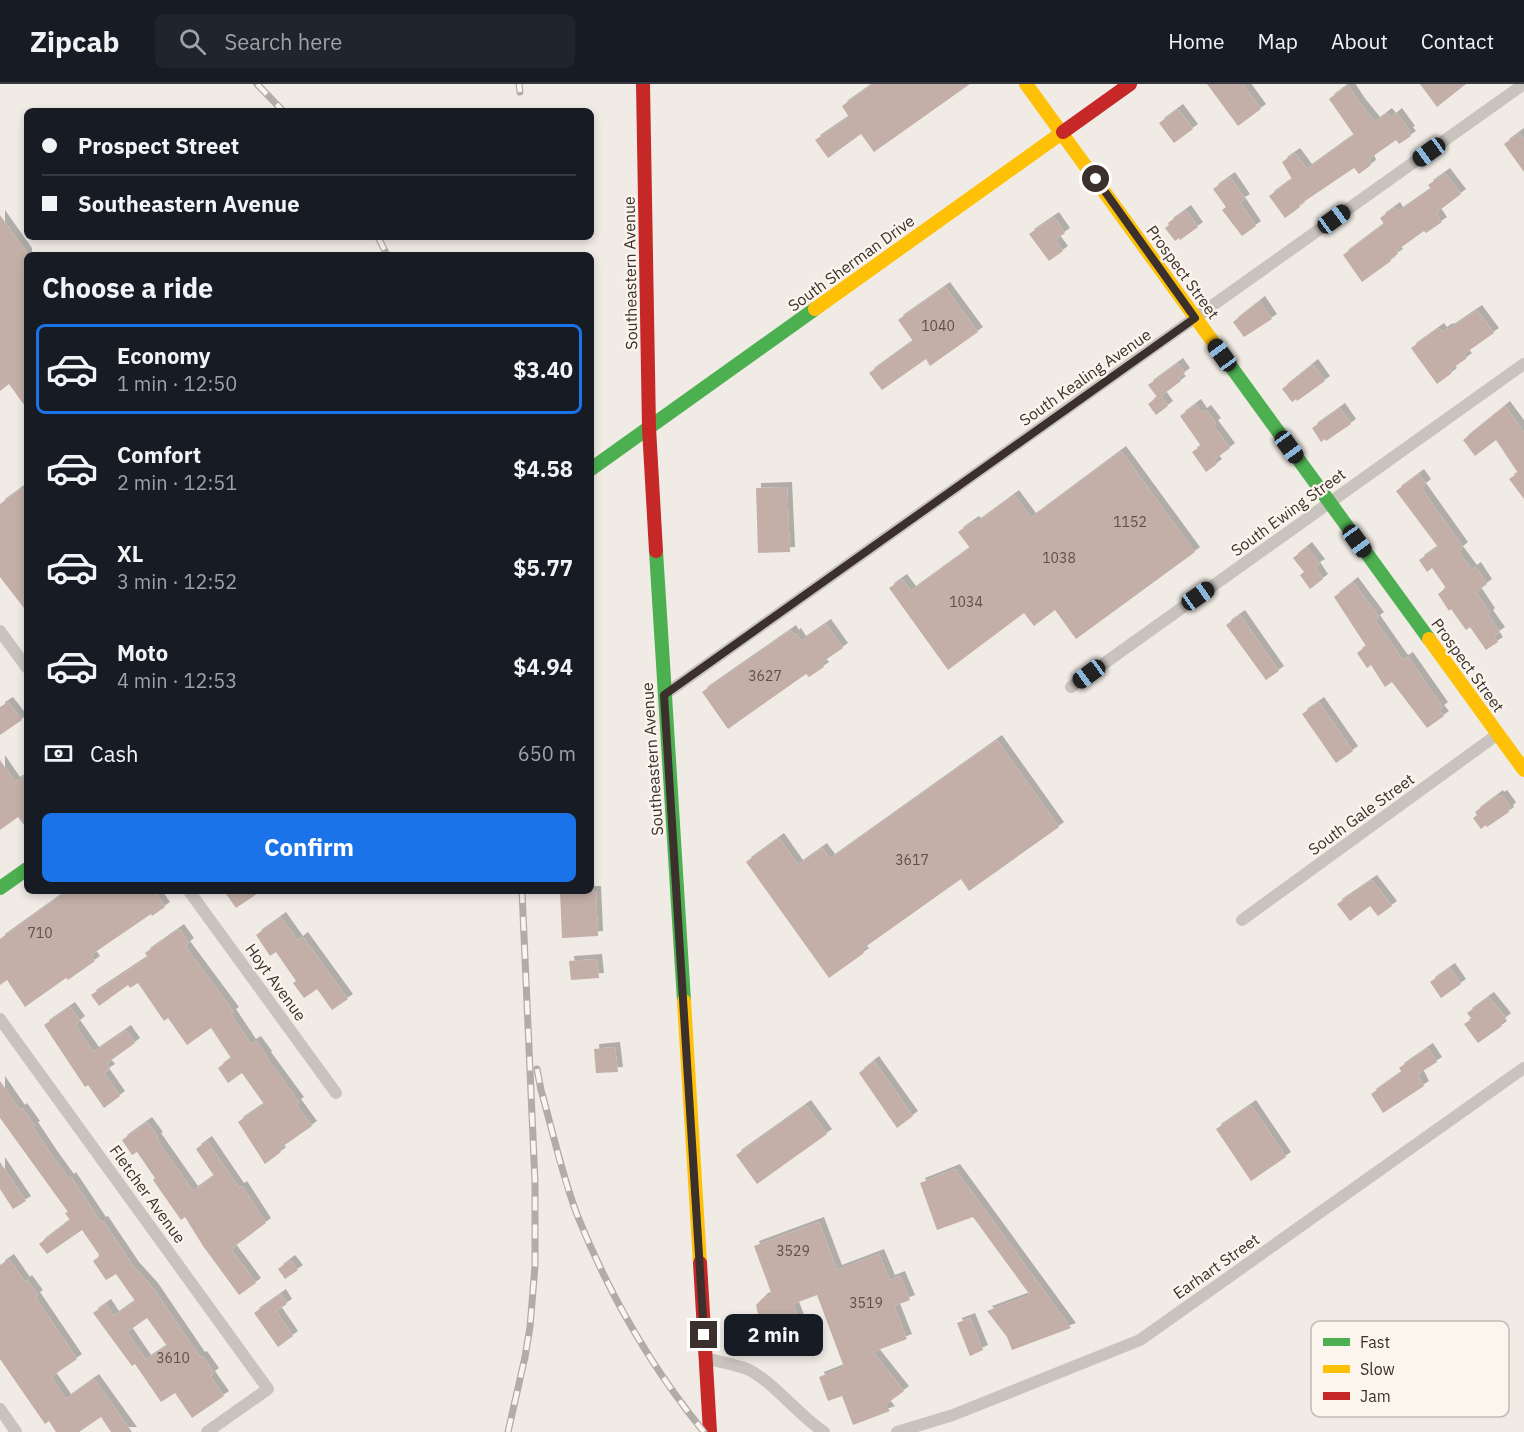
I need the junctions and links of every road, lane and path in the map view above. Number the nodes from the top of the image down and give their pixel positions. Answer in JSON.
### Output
{"nodes":[{"id":1,"x":643,"y":84,"type":"edge"},
{"id":2,"x":1026,"y":84,"type":"edge"},
{"id":3,"x":1130,"y":84,"type":"edge"},
{"id":4,"x":1524,"y":84,"type":"edge"},
{"id":5,"x":1061,"y":132,"type":"junction"},
{"id":6,"x":1195,"y":318,"type":"junction"},
{"id":7,"x":1523,"y":368,"type":"edge"},
{"id":8,"x":649,"y":428,"type":"junction"},
{"id":9,"x":594,"y":467,"type":"edge"},
{"id":10,"x":1329,"y":502,"type":"junction"},
{"id":11,"x":0,"y":631,"type":"edge"},
{"id":12,"x":24,"y":664,"type":"edge"},
{"id":13,"x":1071,"y":687,"type":"dead end"},
{"id":14,"x":664,"y":695,"type":"junction"},
{"id":15,"x":1498,"y":734,"type":"junction"},
{"id":16,"x":1524,"y":770,"type":"edge"},
{"id":17,"x":24,"y":871,"type":"edge"},
{"id":18,"x":0,"y":888,"type":"edge"},
{"id":19,"x":191,"y":894,"type":"edge"},
{"id":20,"x":1242,"y":920,"type":"dead end"},
{"id":21,"x":0,"y":1019,"type":"edge"},
{"id":22,"x":1524,"y":1068,"type":"edge"},
{"id":23,"x":336,"y":1092,"type":"dead end"},
{"id":24,"x":706,"y":1358,"type":"junction"},
{"id":25,"x":0,"y":1409,"type":"edge"},
{"id":26,"x":16,"y":1432,"type":"edge"},
{"id":27,"x":207,"y":1432,"type":"edge"},
{"id":28,"x":710,"y":1432,"type":"edge"},
{"id":29,"x":824,"y":1432,"type":"edge"},
{"id":30,"x":897,"y":1432,"type":"edge"}],
"edges":[{"from":1,"to":8,"type":"main road","name":"Southeastern Avenue"},
{"from":2,"to":5,"type":"main road","name":"Prospect Street"},
{"from":3,"to":5,"type":"main road","name":"South Sherman Drive"},
{"from":4,"to":6,"type":"street","name":"South Kealing Avenue"},
{"from":5,"to":6,"type":"main road","name":"Prospect Street"},
{"from":5,"to":8,"type":"main road","name":"South Sherman Drive"},
{"from":6,"to":10,"type":"main road","name":"Prospect Street"},
{"from":6,"to":14,"type":"street","name":"South Kealing Avenue"},
{"from":7,"to":10,"type":"street","name":"South Ewing Street"},
{"from":8,"to":9,"type":"main road","name":"South Sherman Drive"},
{"from":8,"to":14,"type":"main road","name":"Southeastern Avenue"},
{"from":10,"to":13,"type":"street","name":"South Ewing Street"},
{"from":10,"to":15,"type":"main road","name":"Prospect Street"},
{"from":11,"to":12,"type":"street"},
{"from":14,"to":24,"type":"main road","name":"Southeastern Avenue"},
{"from":15,"to":16,"type":"main road","name":"Prospect Street"},
{"from":15,"to":20,"type":"street","name":"South Gale Street"},
{"from":17,"to":18,"type":"main road"},
{"from":19,"to":23,"type":"street","name":"Hoyt Avenue"},
{"from":21,"to":27,"type":"street","name":"Fletcher Avenue"},
{"from":22,"to":30,"type":"street","name":"Earhart Street"},
{"from":24,"to":28,"type":"main road","name":"Southeastern Avenue"},
{"from":24,"to":29,"type":"street"},
{"from":25,"to":26,"type":"street"}]}
